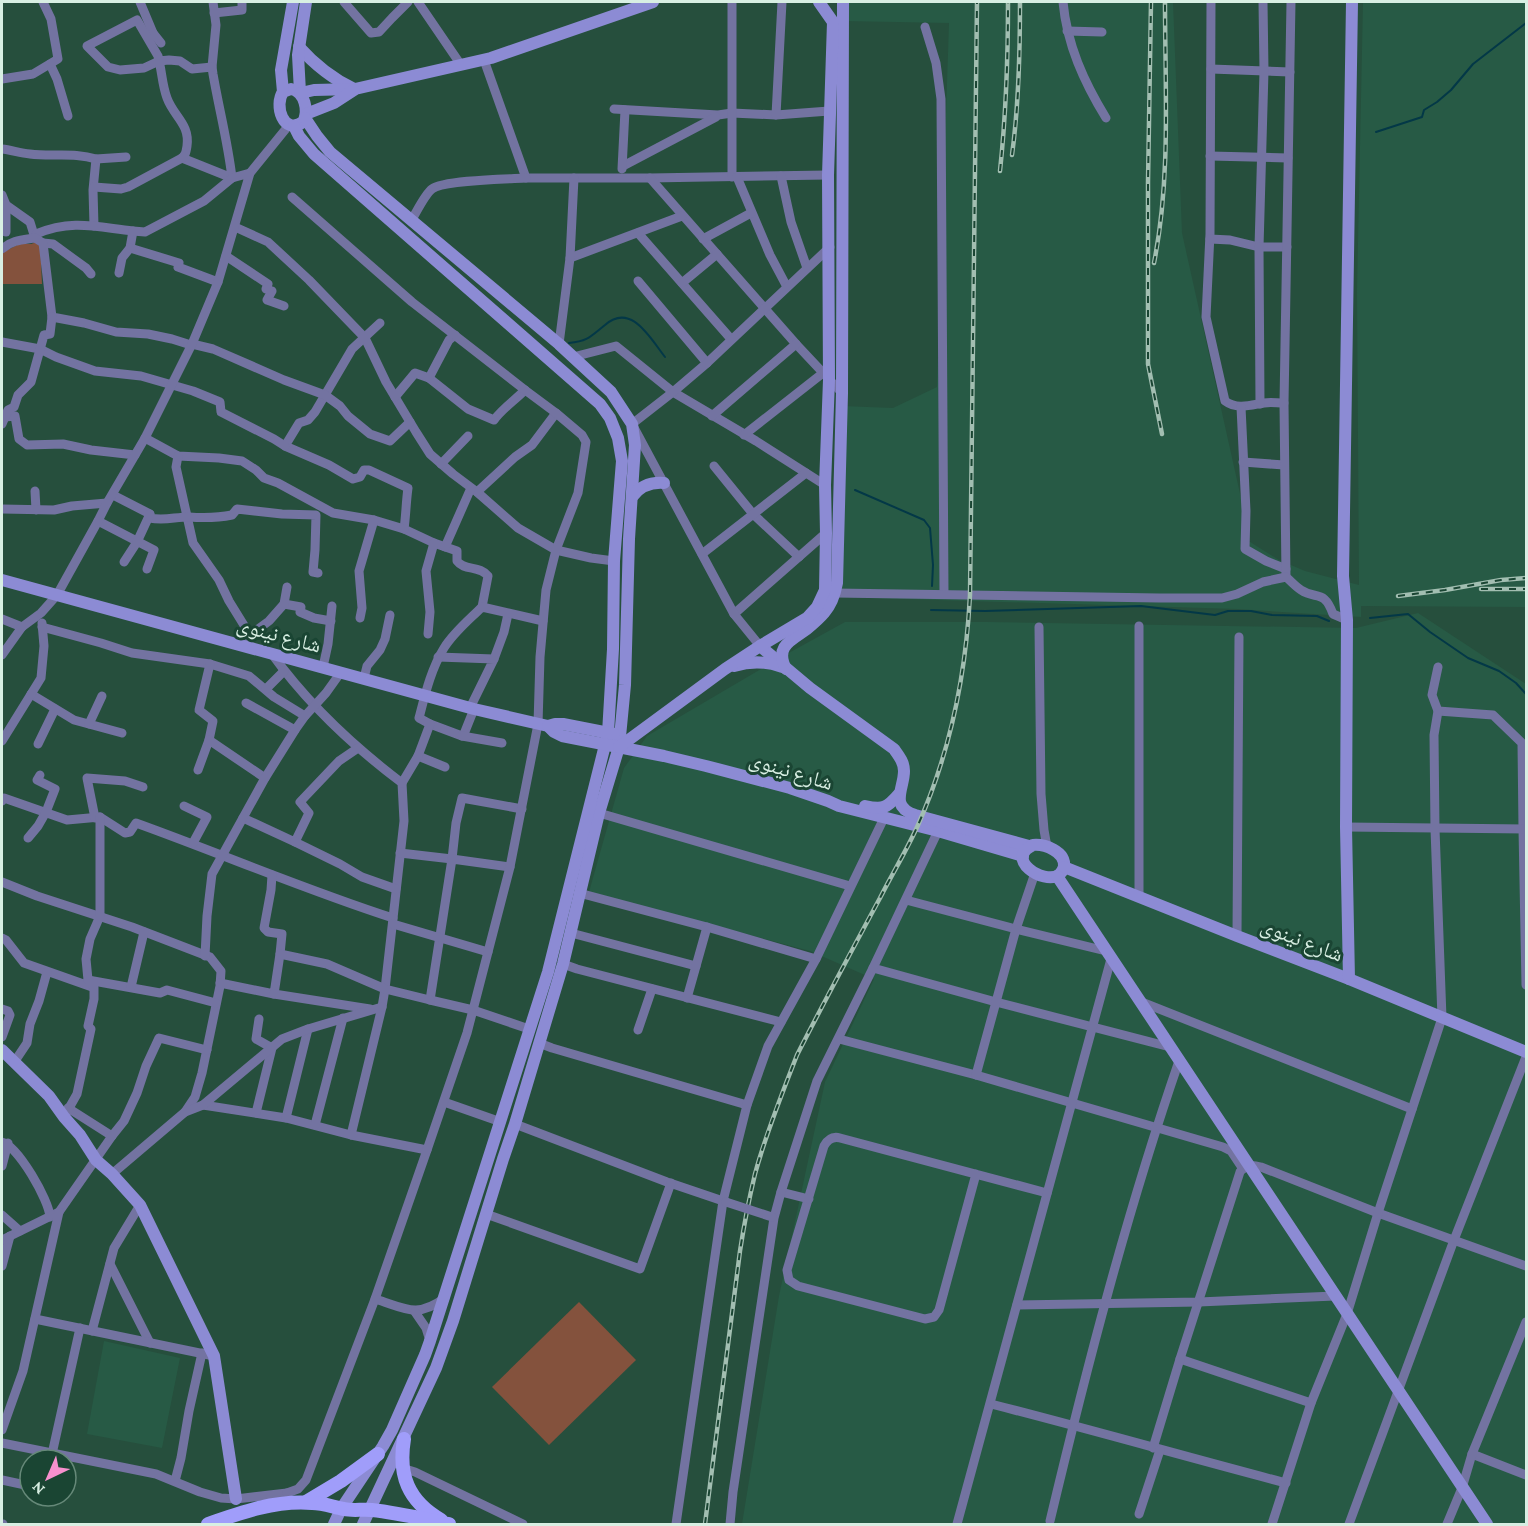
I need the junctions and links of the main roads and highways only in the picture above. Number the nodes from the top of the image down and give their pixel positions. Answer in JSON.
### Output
{"nodes":[{"id":1,"x":293,"y":2,"type":"edge"},
{"id":2,"x":306,"y":2,"type":"edge"},
{"id":3,"x":653,"y":2,"type":"edge"},
{"id":4,"x":819,"y":2,"type":"edge"},
{"id":5,"x":843,"y":2,"type":"edge"},
{"id":6,"x":1352,"y":2,"type":"edge"},
{"id":7,"x":299,"y":46,"type":"junction"},
{"id":8,"x":355,"y":89,"type":"junction"},
{"id":9,"x":283,"y":92,"type":"junction"},
{"id":10,"x":300,"y":92,"type":"junction"},
{"id":11,"x":306,"y":116,"type":"junction"},
{"id":12,"x":292,"y":126,"type":"junction"},
{"id":13,"x":664,"y":483,"type":"road end"},
{"id":14,"x":632,"y":497,"type":"junction"},
{"id":15,"x":2,"y":580,"type":"edge"},
{"id":16,"x":820,"y":610,"type":"junction"},
{"id":17,"x":760,"y":646,"type":"junction"},
{"id":18,"x":619,"y":649,"type":"junction"},
{"id":19,"x":725,"y":669,"type":"junction"},
{"id":20,"x":786,"y":669,"type":"junction"},
{"id":21,"x":610,"y":709,"type":"junction"},
{"id":22,"x":543,"y":725,"type":"junction"},
{"id":23,"x":581,"y":727,"type":"junction"},
{"id":24,"x":606,"y":739,"type":"junction"},
{"id":25,"x":620,"y":742,"type":"junction"},
{"id":26,"x":899,"y":794,"type":"junction"},
{"id":27,"x":828,"y":801,"type":"junction"},
{"id":28,"x":1026,"y":851,"type":"junction"},
{"id":29,"x":1060,"y":872,"type":"junction"},
{"id":30,"x":1349,"y":979,"type":"junction"},
{"id":31,"x":1527,"y":1052,"type":"edge"},
{"id":32,"x":6,"y":1057,"type":"edge"},
{"id":33,"x":445,"y":1297,"type":"junction"},
{"id":34,"x":459,"y":1302,"type":"junction"},
{"id":35,"x":404,"y":1439,"type":"junction"},
{"id":36,"x":378,"y":1454,"type":"junction"},
{"id":37,"x":236,"y":1499,"type":"road end"},
{"id":38,"x":306,"y":1502,"type":"junction"},
{"id":39,"x":343,"y":1509,"type":"junction"},
{"id":40,"x":370,"y":1510,"type":"junction"},
{"id":41,"x":208,"y":1524,"type":"edge"},
{"id":42,"x":334,"y":1524,"type":"edge"},
{"id":43,"x":346,"y":1524,"type":"edge"},
{"id":44,"x":363,"y":1524,"type":"edge"},
{"id":45,"x":449,"y":1524,"type":"edge"},
{"id":46,"x":1486,"y":1524,"type":"edge"}],
"edges":[{"from":1,"to":9,"type":"main road"},
{"from":2,"to":7,"type":"main road"},
{"from":3,"to":8,"type":"main road"},
{"from":4,"to":16,"type":"main road"},
{"from":5,"to":16,"type":"main road"},
{"from":6,"to":30,"type":"main road"},
{"from":7,"to":8,"type":"main road"},
{"from":7,"to":10,"type":"main road"},
{"from":8,"to":10,"type":"main road"},
{"from":8,"to":11,"type":"main road"},
{"from":9,"to":10,"type":"main road"},
{"from":9,"to":12,"type":"main road"},
{"from":10,"to":11,"type":"main road"},
{"from":11,"to":12,"type":"main road"},
{"from":11,"to":14,"type":"main road"},
{"from":12,"to":18,"type":"main road"},
{"from":13,"to":14,"type":"main road"},
{"from":14,"to":18,"type":"main road"},
{"from":15,"to":22,"type":"main road","name":"شارع نينوى"},
{"from":16,"to":17,"type":"main road"},
{"from":16,"to":20,"type":"main road"},
{"from":17,"to":19,"type":"main road"},
{"from":17,"to":20,"type":"main road"},
{"from":18,"to":21,"type":"main road"},
{"from":18,"to":25,"type":"main road"},
{"from":19,"to":20,"type":"main road"},
{"from":19,"to":25,"type":"main road"},
{"from":20,"to":26,"type":"main road"},
{"from":21,"to":23,"type":"main road"},
{"from":21,"to":24,"type":"main road"},
{"from":22,"to":23,"type":"main road","name":"شارع نينوى"},
{"from":22,"to":24,"type":"main road","name":"شارع نينوى"},
{"from":23,"to":24,"type":"main road","name":"شارع نينوى"},
{"from":24,"to":25,"type":"main road","name":"شارع نينوى"},
{"from":24,"to":33,"type":"main road"},
{"from":25,"to":27,"type":"main road","name":"شارع نينوى"},
{"from":25,"to":34,"type":"main road"},
{"from":26,"to":27,"type":"main road"},
{"from":26,"to":28,"type":"main road"},
{"from":27,"to":28,"type":"main road","name":"شارع نينوى"},
{"from":28,"to":29,"type":"main road"},
{"from":28,"to":29,"type":"main road"},
{"from":29,"to":30,"type":"main road","name":"شارع نينوى"},
{"from":29,"to":46,"type":"main road"},
{"from":30,"to":31,"type":"main road","name":"شارع نينوى"},
{"from":32,"to":37,"type":"main road"},
{"from":33,"to":34,"type":"main road"},
{"from":33,"to":36,"type":"main road"},
{"from":34,"to":35,"type":"main road"},
{"from":35,"to":40,"type":"main road"},
{"from":35,"to":45,"type":"main road"},
{"from":36,"to":38,"type":"main road"},
{"from":36,"to":39,"type":"main road"},
{"from":38,"to":39,"type":"main road"},
{"from":38,"to":41,"type":"main road"},
{"from":39,"to":40,"type":"main road"},
{"from":39,"to":42,"type":"main road"},
{"from":39,"to":43,"type":"main road"},
{"from":40,"to":44,"type":"main road"},
{"from":40,"to":45,"type":"main road"}]}
